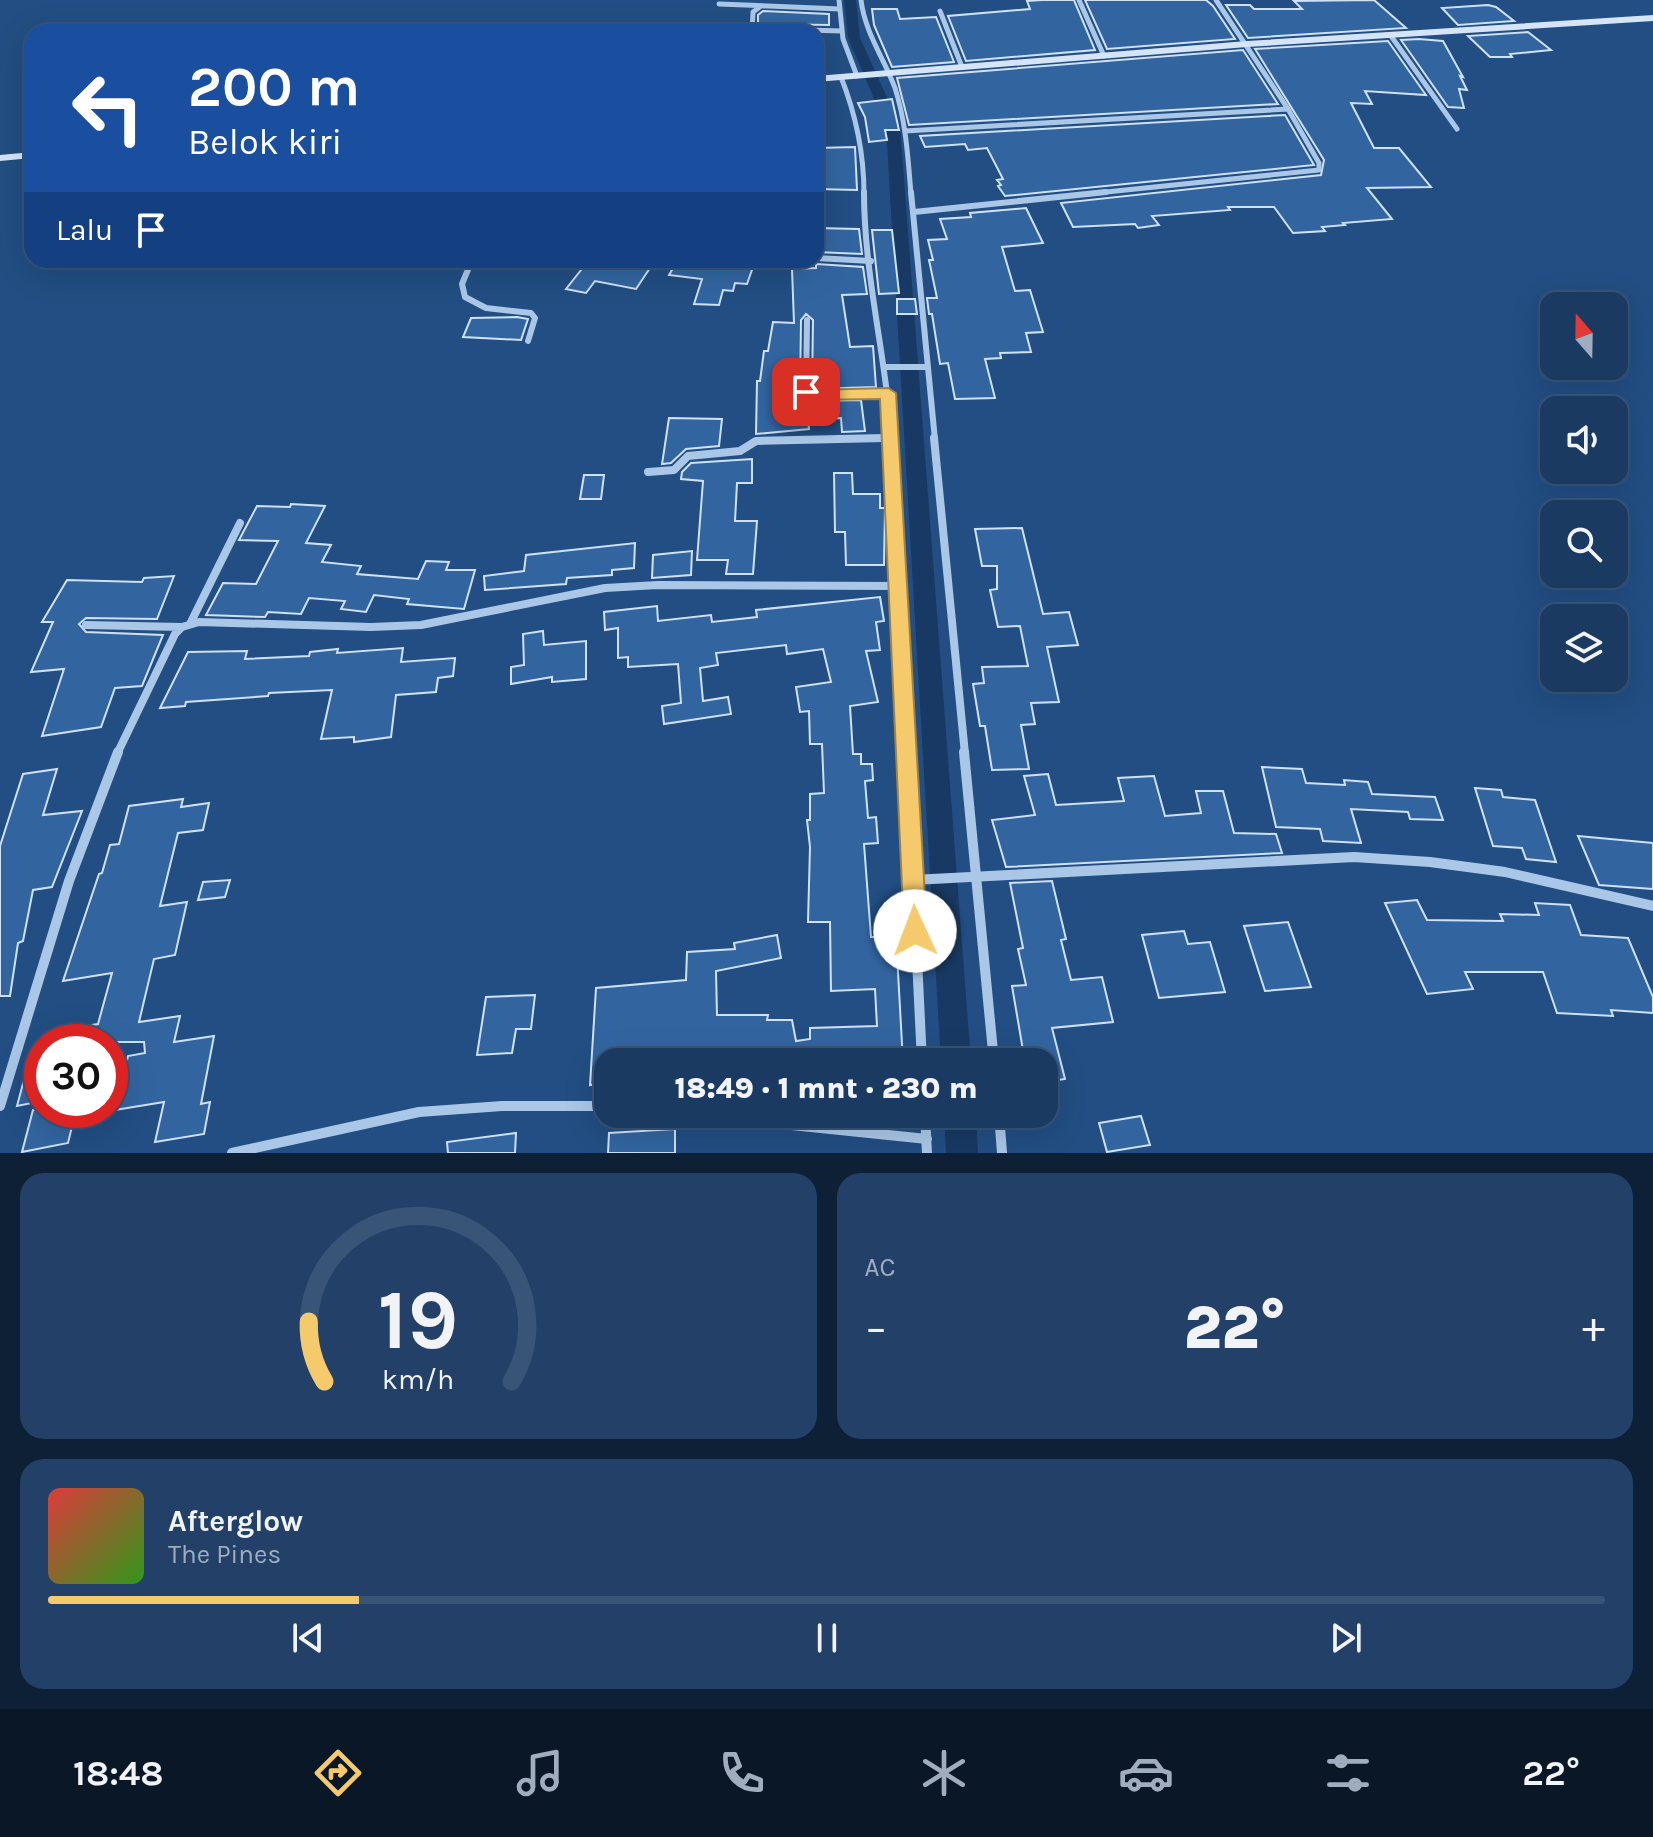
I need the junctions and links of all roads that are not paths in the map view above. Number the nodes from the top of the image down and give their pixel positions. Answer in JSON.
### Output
{"nodes":[{"id":1,"x":839,"y":0,"type":"edge"},
{"id":2,"x":861,"y":0,"type":"edge"},
{"id":3,"x":1079,"y":0,"type":"edge"},
{"id":4,"x":1216,"y":0,"type":"edge"},
{"id":5,"x":783,"y":3,"type":"edge"},
{"id":6,"x":719,"y":4,"type":"dead end"},
{"id":7,"x":761,"y":6,"type":"junction"},
{"id":8,"x":840,"y":9,"type":"junction"},
{"id":9,"x":940,"y":11,"type":"dead end"},
{"id":10,"x":1653,"y":18,"type":"edge"},
{"id":11,"x":752,"y":24,"type":"edge"},
{"id":12,"x":824,"y":30,"type":"edge"},
{"id":13,"x":842,"y":31,"type":"junction"},
{"id":14,"x":1391,"y":36,"type":"junction"},
{"id":15,"x":1247,"y":44,"type":"junction"},
{"id":16,"x":1104,"y":56,"type":"junction"},
{"id":17,"x":962,"y":67,"type":"junction"},
{"id":18,"x":885,"y":73,"type":"junction"},
{"id":19,"x":858,"y":75,"type":"junction"},
{"id":20,"x":841,"y":77,"type":"junction"},
{"id":21,"x":824,"y":78,"type":"edge"},
{"id":22,"x":1288,"y":109,"type":"junction"},
{"id":23,"x":1457,"y":129,"type":"dead end"},
{"id":24,"x":905,"y":131,"type":"junction"},
{"id":25,"x":24,"y":156,"type":"edge"},
{"id":26,"x":0,"y":158,"type":"edge"},
{"id":27,"x":914,"y":212,"type":"junction"},
{"id":28,"x":824,"y":258,"type":"edge"},
{"id":29,"x":871,"y":261,"type":"junction"},
{"id":30,"x":469,"y":268,"type":"edge"},
{"id":31,"x":807,"y":320,"type":"dead end"},
{"id":32,"x":528,"y":341,"type":"dead end"},
{"id":33,"x":886,"y":367,"type":"junction"},
{"id":34,"x":925,"y":367,"type":"junction"},
{"id":35,"x":888,"y":393,"type":"junction"},
{"id":36,"x":892,"y":438,"type":"junction"},
{"id":37,"x":648,"y":472,"type":"dead end"},
{"id":38,"x":240,"y":523,"type":"dead end"},
{"id":39,"x":900,"y":586,"type":"junction"},
{"id":40,"x":86,"y":625,"type":"dead end"},
{"id":41,"x":186,"y":625,"type":"junction"},
{"id":42,"x":975,"y":877,"type":"junction"},
{"id":43,"x":914,"y":880,"type":"junction"},
{"id":44,"x":1653,"y":906,"type":"edge"},
{"id":45,"x":921,"y":1048,"type":"edge"},
{"id":46,"x":993,"y":1048,"type":"edge"},
{"id":47,"x":0,"y":1106,"type":"edge"},
{"id":48,"x":594,"y":1106,"type":"edge"},
{"id":49,"x":820,"y":1128,"type":"edge"},
{"id":50,"x":926,"y":1128,"type":"edge"},
{"id":51,"x":1000,"y":1128,"type":"edge"},
{"id":52,"x":927,"y":1139,"type":"junction"},
{"id":53,"x":232,"y":1153,"type":"edge"},
{"id":54,"x":927,"y":1153,"type":"edge"},
{"id":55,"x":1002,"y":1153,"type":"edge"}],
"edges":[{"from":1,"to":8,"type":"street"},
{"from":2,"to":18,"type":"street"},
{"from":3,"to":16,"type":"street"},
{"from":4,"to":15,"type":"street"},
{"from":5,"to":7,"type":"street"},
{"from":5,"to":8,"type":"street"},
{"from":6,"to":7,"type":"street"},
{"from":7,"to":11,"type":"street"},
{"from":8,"to":13,"type":"street"},
{"from":9,"to":17,"type":"street"},
{"from":10,"to":14,"type":"street"},
{"from":12,"to":13,"type":"street"},
{"from":13,"to":19,"type":"street"},
{"from":14,"to":15,"type":"street"},
{"from":14,"to":23,"type":"street"},
{"from":15,"to":16,"type":"street"},
{"from":15,"to":22,"type":"street"},
{"from":16,"to":17,"type":"street"},
{"from":17,"to":18,"type":"street"},
{"from":18,"to":19,"type":"street"},
{"from":18,"to":24,"type":"street"},
{"from":19,"to":20,"type":"street"},
{"from":20,"to":21,"type":"street"},
{"from":20,"to":29,"type":"street"},
{"from":22,"to":24,"type":"street"},
{"from":22,"to":27,"type":"street"},
{"from":24,"to":27,"type":"street"},
{"from":25,"to":26,"type":"street"},
{"from":27,"to":34,"type":"street"},
{"from":28,"to":29,"type":"street"},
{"from":29,"to":33,"type":"street"},
{"from":30,"to":32,"type":"street"},
{"from":31,"to":35,"type":"street"},
{"from":33,"to":34,"type":"street"},
{"from":33,"to":35,"type":"street"},
{"from":34,"to":42,"type":"street"},
{"from":35,"to":36,"type":"street"},
{"from":36,"to":37,"type":"street"},
{"from":36,"to":39,"type":"street"},
{"from":38,"to":41,"type":"street"},
{"from":39,"to":41,"type":"street"},
{"from":39,"to":43,"type":"street"},
{"from":40,"to":41,"type":"street"},
{"from":41,"to":47,"type":"street"},
{"from":42,"to":43,"type":"street"},
{"from":42,"to":44,"type":"street"},
{"from":42,"to":46,"type":"street"},
{"from":43,"to":45,"type":"street"},
{"from":48,"to":53,"type":"street"},
{"from":49,"to":52,"type":"street"},
{"from":50,"to":52,"type":"street"},
{"from":51,"to":55,"type":"street"},
{"from":52,"to":54,"type":"street"}]}
